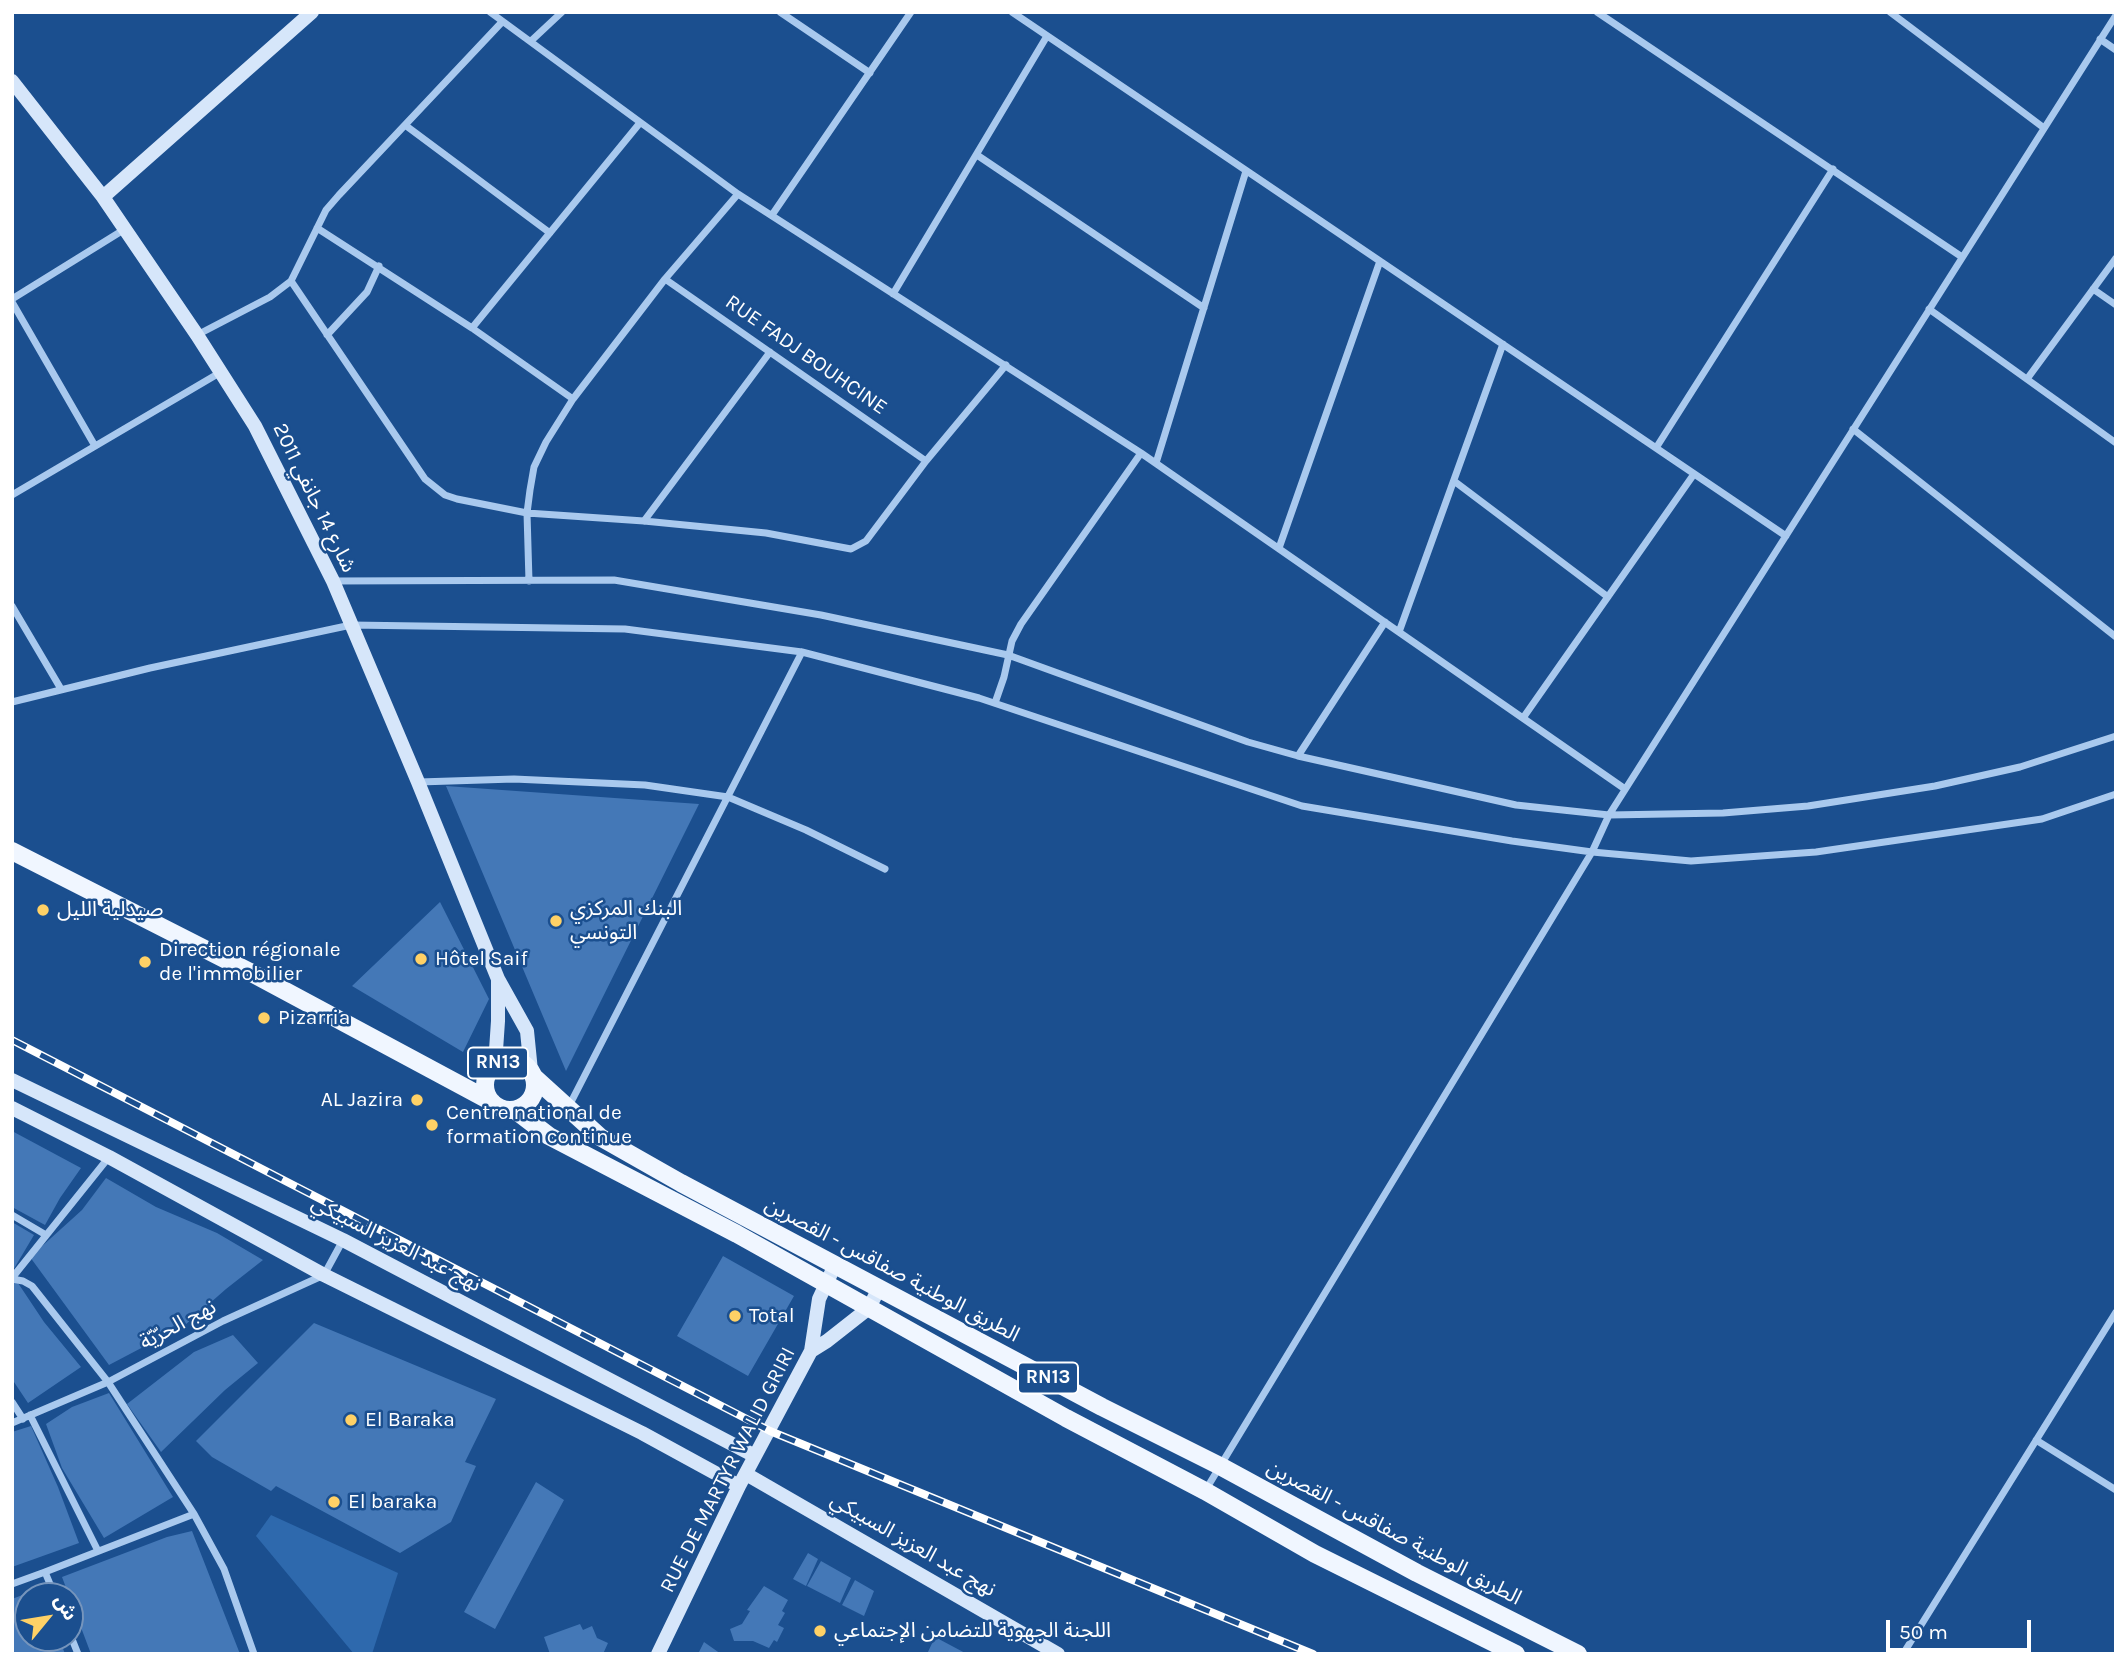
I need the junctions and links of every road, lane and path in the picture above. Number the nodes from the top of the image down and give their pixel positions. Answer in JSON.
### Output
{"nodes":[{"id":1,"x":312,"y":12,"type":"edge"},
{"id":2,"x":490,"y":12,"type":"edge"},
{"id":3,"x":562,"y":12,"type":"edge"},
{"id":4,"x":779,"y":12,"type":"edge"},
{"id":5,"x":911,"y":12,"type":"edge"},
{"id":6,"x":1012,"y":12,"type":"edge"},
{"id":7,"x":1597,"y":12,"type":"edge"},
{"id":8,"x":1890,"y":12,"type":"edge"},
{"id":9,"x":2116,"y":15,"type":"edge"},
{"id":10,"x":502,"y":22,"type":"junction"},
{"id":11,"x":1047,"y":36,"type":"junction"},
{"id":12,"x":2100,"y":39,"type":"junction"},
{"id":13,"x":531,"y":41,"type":"junction"},
{"id":14,"x":2116,"y":50,"type":"edge"},
{"id":15,"x":870,"y":73,"type":"junction"},
{"id":16,"x":12,"y":82,"type":"edge"},
{"id":17,"x":639,"y":124,"type":"junction"},
{"id":18,"x":405,"y":125,"type":"junction"},
{"id":19,"x":2044,"y":128,"type":"junction"},
{"id":20,"x":977,"y":155,"type":"junction"},
{"id":21,"x":1833,"y":169,"type":"junction"},
{"id":22,"x":1247,"y":171,"type":"junction"},
{"id":23,"x":738,"y":194,"type":"junction"},
{"id":24,"x":103,"y":197,"type":"junction"},
{"id":25,"x":772,"y":215,"type":"junction"},
{"id":26,"x":317,"y":228,"type":"junction"},
{"id":27,"x":125,"y":229,"type":"junction"},
{"id":28,"x":550,"y":233,"type":"junction"},
{"id":29,"x":1962,"y":257,"type":"junction"},
{"id":30,"x":2116,"y":258,"type":"edge"},
{"id":31,"x":1380,"y":261,"type":"junction"},
{"id":32,"x":379,"y":266,"type":"junction"},
{"id":33,"x":665,"y":279,"type":"junction"},
{"id":34,"x":291,"y":281,"type":"junction"},
{"id":35,"x":2093,"y":289,"type":"junction"},
{"id":36,"x":892,"y":294,"type":"junction"},
{"id":37,"x":12,"y":300,"type":"edge"},
{"id":38,"x":2116,"y":305,"type":"edge"},
{"id":39,"x":1204,"y":308,"type":"junction"},
{"id":40,"x":1929,"y":309,"type":"junction"},
{"id":41,"x":472,"y":328,"type":"junction"},
{"id":42,"x":197,"y":335,"type":"junction"},
{"id":43,"x":327,"y":335,"type":"junction"},
{"id":44,"x":1503,"y":344,"type":"junction"},
{"id":45,"x":770,"y":352,"type":"junction"},
{"id":46,"x":1006,"y":365,"type":"junction"},
{"id":47,"x":221,"y":372,"type":"junction"},
{"id":48,"x":2027,"y":379,"type":"junction"},
{"id":49,"x":573,"y":399,"type":"junction"},
{"id":50,"x":1853,"y":429,"type":"junction"},
{"id":51,"x":2116,"y":443,"type":"edge"},
{"id":52,"x":95,"y":446,"type":"junction"},
{"id":53,"x":1656,"y":448,"type":"junction"},
{"id":54,"x":1141,"y":453,"type":"junction"},
{"id":55,"x":926,"y":461,"type":"junction"},
{"id":56,"x":1156,"y":463,"type":"junction"},
{"id":57,"x":1694,"y":474,"type":"junction"},
{"id":58,"x":1454,"y":481,"type":"junction"},
{"id":59,"x":12,"y":495,"type":"edge"},
{"id":60,"x":527,"y":513,"type":"junction"},
{"id":61,"x":644,"y":521,"type":"junction"},
{"id":62,"x":1786,"y":536,"type":"junction"},
{"id":63,"x":1279,"y":548,"type":"junction"},
{"id":64,"x":333,"y":581,"type":"junction"},
{"id":65,"x":529,"y":581,"type":"junction"},
{"id":66,"x":1608,"y":597,"type":"junction"},
{"id":67,"x":12,"y":606,"type":"edge"},
{"id":68,"x":1385,"y":622,"type":"junction"},
{"id":69,"x":351,"y":625,"type":"junction"},
{"id":70,"x":1399,"y":632,"type":"junction"},
{"id":71,"x":2116,"y":637,"type":"edge"},
{"id":72,"x":802,"y":652,"type":"junction"},
{"id":73,"x":1008,"y":655,"type":"junction"},
{"id":74,"x":61,"y":690,"type":"junction"},
{"id":75,"x":12,"y":702,"type":"edge"},
{"id":76,"x":995,"y":703,"type":"junction"},
{"id":77,"x":1523,"y":718,"type":"junction"},
{"id":78,"x":2116,"y":736,"type":"edge"},
{"id":79,"x":1298,"y":756,"type":"junction"},
{"id":80,"x":418,"y":782,"type":"junction"},
{"id":81,"x":1625,"y":789,"type":"junction"},
{"id":82,"x":2116,"y":794,"type":"edge"},
{"id":83,"x":728,"y":797,"type":"junction"},
{"id":84,"x":1609,"y":815,"type":"junction"},
{"id":85,"x":12,"y":850,"type":"edge"},
{"id":86,"x":1592,"y":852,"type":"junction"},
{"id":87,"x":885,"y":869,"type":"dead end"},
{"id":88,"x":498,"y":979,"type":"junction"},
{"id":89,"x":426,"y":1066,"type":"junction"},
{"id":90,"x":492,"y":1068,"type":"junction"},
{"id":91,"x":533,"y":1075,"type":"junction"},
{"id":92,"x":12,"y":1080,"type":"edge"},
{"id":93,"x":492,"y":1102,"type":"junction"},
{"id":94,"x":12,"y":1108,"type":"edge"},
{"id":95,"x":568,"y":1109,"type":"junction"},
{"id":96,"x":515,"y":1110,"type":"junction"},
{"id":97,"x":109,"y":1157,"type":"junction"},
{"id":98,"x":12,"y":1215,"type":"edge"},
{"id":99,"x":46,"y":1235,"type":"junction"},
{"id":100,"x":343,"y":1240,"type":"junction"},
{"id":101,"x":835,"y":1265,"type":"junction"},
{"id":102,"x":324,"y":1275,"type":"junction"},
{"id":103,"x":12,"y":1279,"type":"edge"},
{"id":104,"x":825,"y":1284,"type":"junction"},
{"id":105,"x":879,"y":1288,"type":"junction"},
{"id":106,"x":869,"y":1308,"type":"junction"},
{"id":107,"x":2116,"y":1312,"type":"edge"},
{"id":108,"x":811,"y":1351,"type":"junction"},
{"id":109,"x":108,"y":1381,"type":"junction"},
{"id":110,"x":12,"y":1402,"type":"edge"},
{"id":111,"x":26,"y":1417,"type":"junction"},
{"id":112,"x":12,"y":1423,"type":"edge"},
{"id":113,"x":2036,"y":1440,"type":"junction"},
{"id":114,"x":755,"y":1457,"type":"junction"},
{"id":115,"x":1220,"y":1466,"type":"junction"},
{"id":116,"x":742,"y":1480,"type":"junction"},
{"id":117,"x":2116,"y":1490,"type":"edge"},
{"id":118,"x":1205,"y":1491,"type":"junction"},
{"id":119,"x":194,"y":1514,"type":"junction"},
{"id":120,"x":98,"y":1551,"type":"junction"},
{"id":121,"x":45,"y":1572,"type":"junction"},
{"id":122,"x":49,"y":1582,"type":"edge"},
{"id":123,"x":12,"y":1584,"type":"edge"},
{"id":124,"x":1472,"y":1601,"type":"junction"},
{"id":125,"x":1458,"y":1625,"type":"junction"},
{"id":126,"x":254,"y":1654,"type":"edge"},
{"id":127,"x":658,"y":1654,"type":"edge"},
{"id":128,"x":1058,"y":1654,"type":"edge"},
{"id":129,"x":1516,"y":1654,"type":"edge"},
{"id":130,"x":1577,"y":1654,"type":"edge"},
{"id":131,"x":1903,"y":1654,"type":"edge"}],
"edges":[{"from":1,"to":24,"type":"street"},
{"from":2,"to":10,"type":"street"},
{"from":3,"to":13,"type":"street"},
{"from":4,"to":15,"type":"street"},
{"from":5,"to":15,"type":"street"},
{"from":6,"to":11,"type":"street"},
{"from":7,"to":21,"type":"street"},
{"from":8,"to":19,"type":"street"},
{"from":9,"to":12,"type":"street"},
{"from":10,"to":13,"type":"street"},
{"from":10,"to":18,"type":"street"},
{"from":11,"to":20,"type":"street"},
{"from":11,"to":22,"type":"street"},
{"from":12,"to":14,"type":"street"},
{"from":12,"to":19,"type":"street"},
{"from":13,"to":17,"type":"street"},
{"from":15,"to":25,"type":"street"},
{"from":16,"to":24,"type":"street","name":"شارع 14 جانفي 2011"},
{"from":17,"to":23,"type":"street"},
{"from":17,"to":28,"type":"street"},
{"from":18,"to":26,"type":"street"},
{"from":18,"to":28,"type":"street"},
{"from":19,"to":29,"type":"street"},
{"from":20,"to":36,"type":"street"},
{"from":20,"to":39,"type":"street"},
{"from":21,"to":29,"type":"street"},
{"from":21,"to":53,"type":"street"},
{"from":22,"to":31,"type":"street"},
{"from":22,"to":39,"type":"street"},
{"from":23,"to":25,"type":"street"},
{"from":23,"to":33,"type":"street"},
{"from":24,"to":27,"type":"street","name":"شارع 14 جانفي 2011"},
{"from":25,"to":36,"type":"street"},
{"from":26,"to":32,"type":"street"},
{"from":26,"to":34,"type":"street"},
{"from":27,"to":37,"type":"street"},
{"from":27,"to":42,"type":"street","name":"شارع 14 جانفي 2011"},
{"from":28,"to":41,"type":"street"},
{"from":29,"to":40,"type":"street"},
{"from":30,"to":35,"type":"street"},
{"from":31,"to":44,"type":"street"},
{"from":31,"to":63,"type":"street"},
{"from":32,"to":41,"type":"street"},
{"from":32,"to":43,"type":"street"},
{"from":33,"to":45,"type":"street","name":"RUE FADJ BOUHCINE"},
{"from":33,"to":49,"type":"street"},
{"from":34,"to":42,"type":"street"},
{"from":34,"to":43,"type":"street"},
{"from":35,"to":38,"type":"street"},
{"from":35,"to":48,"type":"street"},
{"from":36,"to":46,"type":"street"},
{"from":37,"to":52,"type":"street"},
{"from":39,"to":56,"type":"street"},
{"from":40,"to":48,"type":"street"},
{"from":40,"to":50,"type":"street"},
{"from":41,"to":49,"type":"street"},
{"from":42,"to":47,"type":"street","name":"شارع 14 جانفي 2011"},
{"from":43,"to":60,"type":"street"},
{"from":44,"to":53,"type":"street"},
{"from":44,"to":58,"type":"street"},
{"from":45,"to":55,"type":"street","name":"RUE FADJ BOUHCINE"},
{"from":45,"to":61,"type":"street"},
{"from":46,"to":54,"type":"street"},
{"from":46,"to":55,"type":"street"},
{"from":47,"to":52,"type":"street"},
{"from":47,"to":64,"type":"street","name":"شارع 14 جانفي 2011"},
{"from":48,"to":51,"type":"street"},
{"from":49,"to":60,"type":"street"},
{"from":50,"to":62,"type":"street"},
{"from":50,"to":71,"type":"street"},
{"from":52,"to":59,"type":"street"},
{"from":53,"to":57,"type":"street"},
{"from":54,"to":56,"type":"street"},
{"from":54,"to":73,"type":"street"},
{"from":55,"to":61,"type":"street"},
{"from":56,"to":63,"type":"street"},
{"from":57,"to":62,"type":"street"},
{"from":57,"to":66,"type":"street"},
{"from":58,"to":66,"type":"street"},
{"from":58,"to":70,"type":"street"},
{"from":60,"to":61,"type":"street"},
{"from":60,"to":65,"type":"street"},
{"from":62,"to":81,"type":"street"},
{"from":63,"to":68,"type":"street"},
{"from":64,"to":65,"type":"street"},
{"from":64,"to":69,"type":"street","name":"شارع 14 جانفي 2011"},
{"from":65,"to":73,"type":"street"},
{"from":66,"to":77,"type":"street"},
{"from":67,"to":74,"type":"street"},
{"from":68,"to":70,"type":"street"},
{"from":68,"to":79,"type":"street"},
{"from":69,"to":72,"type":"street"},
{"from":69,"to":74,"type":"street"},
{"from":69,"to":80,"type":"street","name":"شارع 14 جانفي 2011"},
{"from":70,"to":77,"type":"street"},
{"from":72,"to":76,"type":"street"},
{"from":72,"to":83,"type":"street"},
{"from":73,"to":76,"type":"street"},
{"from":73,"to":79,"type":"street"},
{"from":74,"to":75,"type":"street"},
{"from":76,"to":86,"type":"street"},
{"from":77,"to":81,"type":"street"},
{"from":78,"to":84,"type":"street"},
{"from":79,"to":84,"type":"street"},
{"from":80,"to":83,"type":"street"},
{"from":80,"to":88,"type":"street","name":"شارع 14 جانفي 2011"},
{"from":81,"to":84,"type":"street"},
{"from":82,"to":86,"type":"street"},
{"from":83,"to":87,"type":"street"},
{"from":83,"to":95,"type":"street"},
{"from":84,"to":86,"type":"street"},
{"from":85,"to":89,"type":"main road","number":"RN13"},
{"from":86,"to":115,"type":"street"},
{"from":88,"to":90,"type":"street","name":"شارع 14 جانفي 2011"},
{"from":88,"to":91,"type":"street","name":"شارع 14 جانفي 2011"},
{"from":89,"to":90,"type":"main road","number":"RN13"},
{"from":89,"to":93,"type":"main road","number":"RN13"},
{"from":90,"to":91,"type":"main road","number":"RN13"},
{"from":90,"to":93,"type":"main road","number":"RN13"},
{"from":91,"to":95,"type":"main road","name":"الطريق الوطنية صفاقس - القصرين","number":"RN13"},
{"from":91,"to":96,"type":"main road","number":"RN13"},
{"from":92,"to":100,"type":"street","name":"نهج عبد العزيز السبيكي"},
{"from":93,"to":96,"type":"main road","number":"RN13"},
{"from":94,"to":97,"type":"street","name":"نهج عبد العزيز السبيكي"},
{"from":95,"to":101,"type":"main road","name":"الطريق الوطنية صفاقس - القصرين","number":"RN13"},
{"from":96,"to":104,"type":"main road","name":"الطريق الوطنية صفاقس - القصرين","number":"RN13"},
{"from":97,"to":99,"type":"street"},
{"from":97,"to":102,"type":"street","name":"نهج عبد العزيز السبيكي"},
{"from":98,"to":99,"type":"street"},
{"from":99,"to":103,"type":"street"},
{"from":100,"to":102,"type":"street"},
{"from":100,"to":114,"type":"street","name":"نهج عبد العزيز السبيكي"},
{"from":101,"to":104,"type":"street"},
{"from":101,"to":105,"type":"main road","name":"الطريق الوطنية صفاقس - القصرين","number":"RN13"},
{"from":102,"to":109,"type":"street","name":"نهج الحرّيّة"},
{"from":102,"to":116,"type":"street","name":"نهج عبد العزيز السبيكي"},
{"from":103,"to":109,"type":"street"},
{"from":104,"to":106,"type":"main road","name":"الطريق الوطنية صفاقس - القصرين","number":"RN13"},
{"from":104,"to":108,"type":"street"},
{"from":105,"to":106,"type":"street","name":"RUE DE MARTYR WALID GRIRI"},
{"from":105,"to":115,"type":"main road","name":"الطريق الوطنية صفاقس - القصرين","number":"RN13"},
{"from":106,"to":108,"type":"street","name":"RUE DE MARTYR WALID GRIRI"},
{"from":106,"to":118,"type":"main road","name":"الطريق الوطنية صفاقس - القصرين","number":"RN13"},
{"from":107,"to":113,"type":"street"},
{"from":108,"to":114,"type":"street","name":"RUE DE MARTYR WALID GRIRI"},
{"from":109,"to":111,"type":"street","name":"نهج الحرّيّة"},
{"from":109,"to":119,"type":"street"},
{"from":110,"to":111,"type":"street"},
{"from":111,"to":112,"type":"street","name":"نهج الحرّيّة"},
{"from":111,"to":120,"type":"street"},
{"from":113,"to":117,"type":"street"},
{"from":113,"to":131,"type":"street"},
{"from":114,"to":116,"type":"street","name":"RUE DE MARTYR WALID GRIRI"},
{"from":115,"to":118,"type":"street"},
{"from":115,"to":124,"type":"main road","name":"الطريق الوطنية صفاقس - القصرين","number":"RN13"},
{"from":116,"to":127,"type":"street","name":"RUE DE MARTYR WALID GRIRI"},
{"from":116,"to":128,"type":"street","name":"نهج عبد العزيز السبيكي"},
{"from":118,"to":125,"type":"main road","name":"الطريق الوطنية صفاقس - القصرين","number":"RN13"},
{"from":119,"to":120,"type":"street"},
{"from":119,"to":126,"type":"street"},
{"from":120,"to":121,"type":"street"},
{"from":121,"to":122,"type":"street"},
{"from":121,"to":123,"type":"street"},
{"from":124,"to":125,"type":"main road"},
{"from":124,"to":130,"type":"main road","name":"الطريق الوطنية صفاقس - القصرين","number":"RN13"},
{"from":125,"to":129,"type":"main road","name":"الطريق الوطنية صفاقس - القصرين","number":"RN13"}]}
